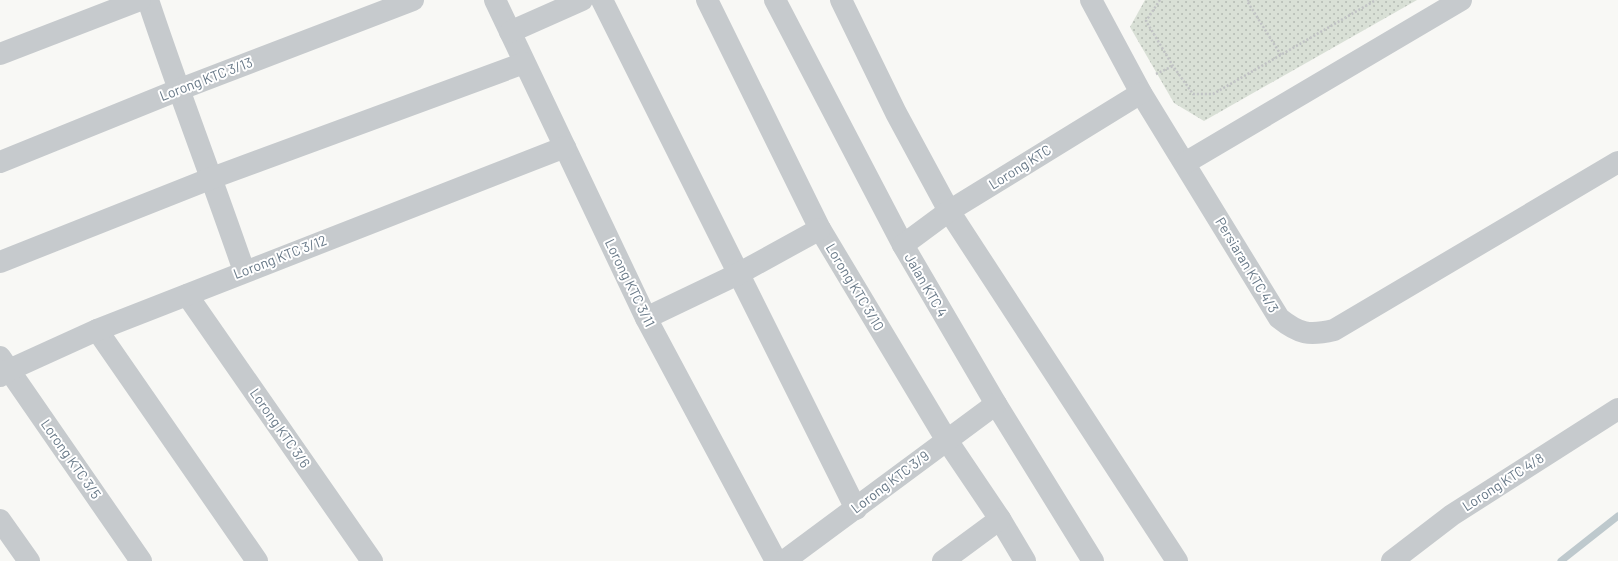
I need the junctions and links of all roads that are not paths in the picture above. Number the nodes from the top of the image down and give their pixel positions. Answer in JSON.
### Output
{"nodes":[{"id":1,"x":140,"y":0,"type":"edge"},
{"id":2,"x":148,"y":0,"type":"edge"},
{"id":3,"x":413,"y":0,"type":"edge"},
{"id":4,"x":495,"y":0,"type":"edge"},
{"id":5,"x":582,"y":0,"type":"edge"},
{"id":6,"x":602,"y":0,"type":"edge"},
{"id":7,"x":707,"y":0,"type":"edge"},
{"id":8,"x":776,"y":0,"type":"edge"},
{"id":9,"x":841,"y":0,"type":"edge"},
{"id":10,"x":1461,"y":0,"type":"edge"},
{"id":11,"x":1096,"y":2,"type":"edge"},
{"id":12,"x":510,"y":32,"type":"junction"},
{"id":13,"x":0,"y":54,"type":"edge"},
{"id":14,"x":524,"y":62,"type":"junction"},
{"id":15,"x":178,"y":90,"type":"junction"},
{"id":16,"x":1141,"y":93,"type":"junction"},
{"id":17,"x":565,"y":147,"type":"junction"},
{"id":18,"x":0,"y":162,"type":"edge"},
{"id":19,"x":1618,"y":162,"type":"edge"},
{"id":20,"x":1185,"y":163,"type":"junction"},
{"id":21,"x":212,"y":178,"type":"junction"},
{"id":22,"x":949,"y":211,"type":"junction"},
{"id":23,"x":820,"y":229,"type":"junction"},
{"id":24,"x":902,"y":245,"type":"junction"},
{"id":25,"x":0,"y":262,"type":"edge"},
{"id":26,"x":244,"y":271,"type":"junction"},
{"id":27,"x":738,"y":274,"type":"junction"},
{"id":28,"x":187,"y":295,"type":"junction"},
{"id":29,"x":646,"y":318,"type":"junction"},
{"id":30,"x":97,"y":330,"type":"junction"},
{"id":31,"x":3,"y":368,"type":"edge"},
{"id":32,"x":996,"y":404,"type":"junction"},
{"id":33,"x":1618,"y":409,"type":"edge"},
{"id":34,"x":946,"y":439,"type":"junction"},
{"id":35,"x":856,"y":509,"type":"junction"},
{"id":36,"x":1000,"y":519,"type":"junction"},
{"id":37,"x":0,"y":520,"type":"edge"},
{"id":38,"x":29,"y":561,"type":"edge"},
{"id":39,"x":141,"y":561,"type":"edge"},
{"id":40,"x":258,"y":561,"type":"edge"},
{"id":41,"x":372,"y":561,"type":"edge"},
{"id":42,"x":776,"y":561,"type":"edge"},
{"id":43,"x":784,"y":561,"type":"edge"},
{"id":44,"x":943,"y":561,"type":"edge"},
{"id":45,"x":1025,"y":561,"type":"edge"},
{"id":46,"x":1093,"y":561,"type":"edge"},
{"id":47,"x":1178,"y":561,"type":"edge"},
{"id":48,"x":1392,"y":561,"type":"edge"}],
"edges":[{"from":1,"to":13,"type":"street"},
{"from":2,"to":15,"type":"street"},
{"from":3,"to":15,"type":"street","name":"Lorong KTC 3/13"},
{"from":4,"to":12,"type":"street","name":"Lorong KTC 3/11"},
{"from":5,"to":12,"type":"street"},
{"from":6,"to":27,"type":"street"},
{"from":7,"to":23,"type":"street","name":"Lorong KTC 3/10"},
{"from":8,"to":24,"type":"street","name":"Jalan KTC 4"},
{"from":9,"to":22,"type":"street"},
{"from":10,"to":20,"type":"street"},
{"from":11,"to":16,"type":"street","name":"Persiaran KTC 4/3"},
{"from":12,"to":14,"type":"street","name":"Lorong KTC 3/11"},
{"from":14,"to":17,"type":"street","name":"Lorong KTC 3/11"},
{"from":14,"to":21,"type":"street"},
{"from":15,"to":18,"type":"street","name":"Lorong KTC 3/13"},
{"from":15,"to":21,"type":"street"},
{"from":16,"to":20,"type":"street","name":"Persiaran KTC 4/3"},
{"from":16,"to":22,"type":"street","name":"Lorong KTC"},
{"from":17,"to":26,"type":"street","name":"Lorong KTC 3/12"},
{"from":17,"to":29,"type":"street","name":"Lorong KTC 3/11"},
{"from":19,"to":20,"type":"street","name":"Persiaran KTC 4/3"},
{"from":21,"to":25,"type":"street"},
{"from":21,"to":26,"type":"street"},
{"from":22,"to":24,"type":"street","name":"Lorong KTC"},
{"from":22,"to":47,"type":"street"},
{"from":23,"to":27,"type":"street"},
{"from":23,"to":34,"type":"street","name":"Lorong KTC 3/10"},
{"from":24,"to":32,"type":"street","name":"Jalan KTC 4"},
{"from":26,"to":28,"type":"street","name":"Lorong KTC 3/12"},
{"from":27,"to":29,"type":"street"},
{"from":27,"to":35,"type":"street"},
{"from":28,"to":30,"type":"street","name":"Lorong KTC 3/12"},
{"from":28,"to":41,"type":"street","name":"Lorong KTC 3/6"},
{"from":29,"to":42,"type":"street","name":"Lorong KTC 3/11"},
{"from":30,"to":31,"type":"street","name":"Lorong KTC 3/12"},
{"from":30,"to":40,"type":"street"},
{"from":31,"to":39,"type":"street","name":"Lorong KTC 3/5"},
{"from":32,"to":34,"type":"street","name":"Lorong KTC 3/9"},
{"from":32,"to":46,"type":"street","name":"Jalan KTC 4"},
{"from":33,"to":48,"type":"street","name":"Lorong KTC 4/8"},
{"from":34,"to":35,"type":"street","name":"Lorong KTC 3/9"},
{"from":34,"to":36,"type":"street","name":"Lorong KTC 3/10"},
{"from":35,"to":43,"type":"street","name":"Lorong KTC 3/9"},
{"from":36,"to":44,"type":"street"},
{"from":36,"to":45,"type":"street","name":"Lorong KTC 3/10"},
{"from":37,"to":38,"type":"street"}]}
